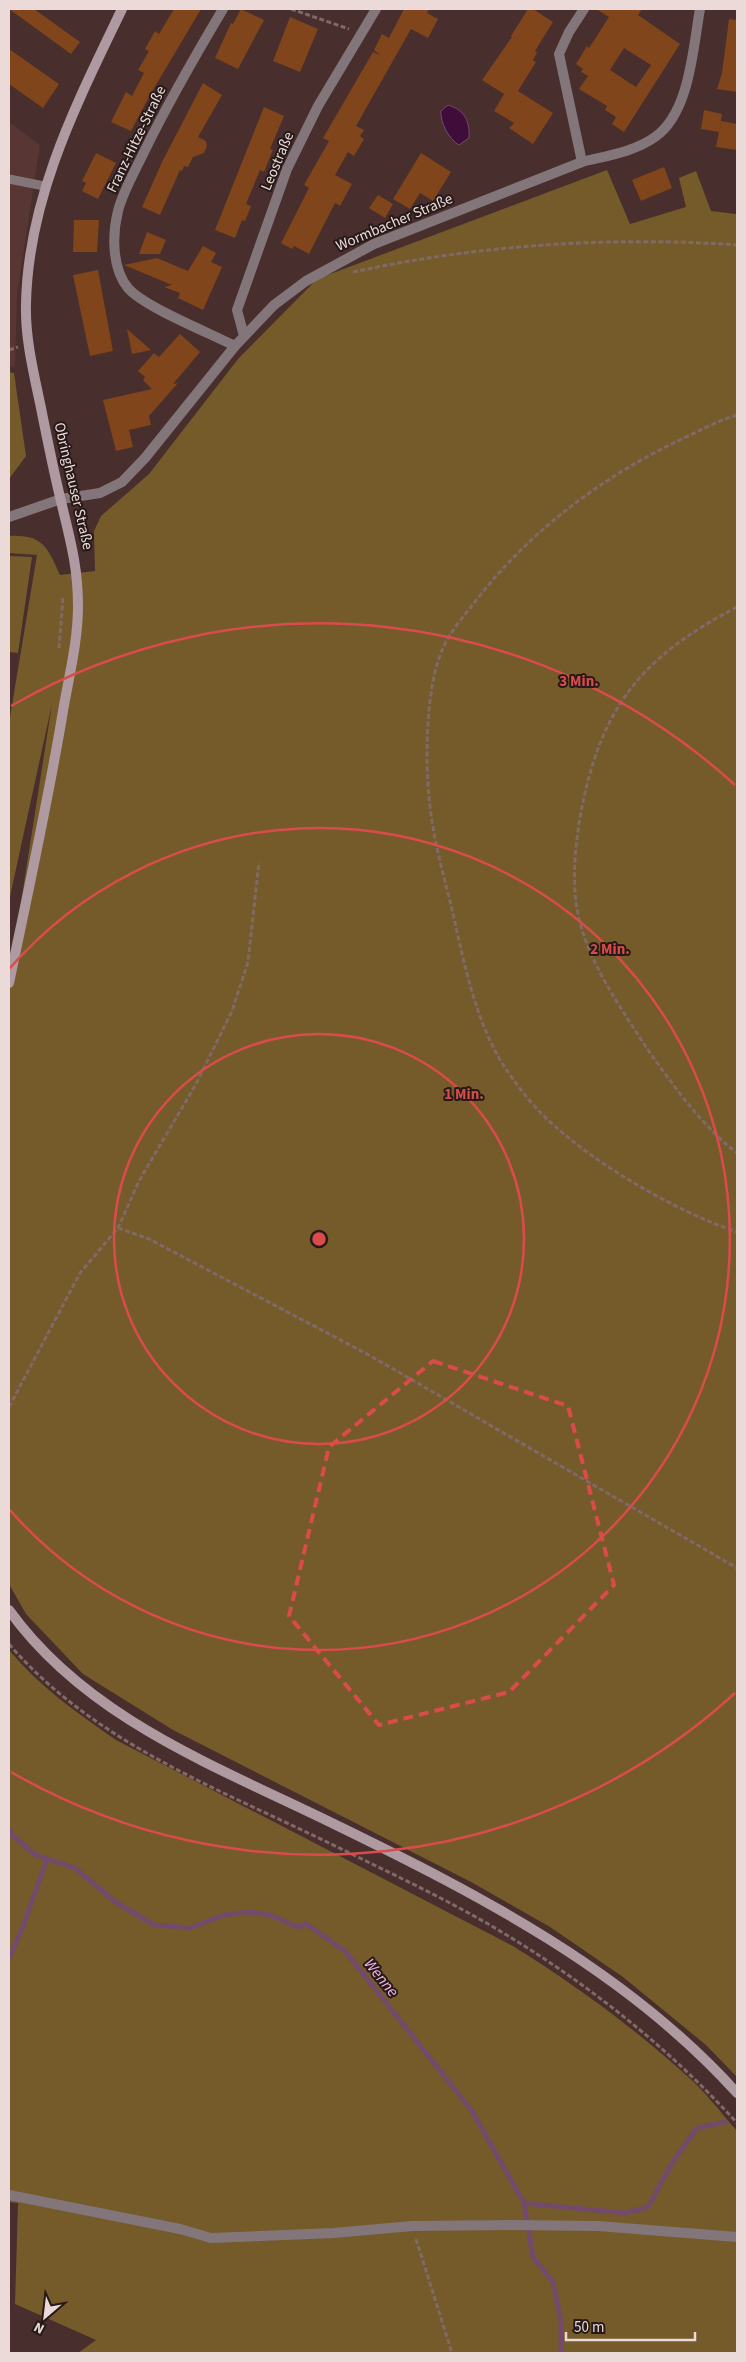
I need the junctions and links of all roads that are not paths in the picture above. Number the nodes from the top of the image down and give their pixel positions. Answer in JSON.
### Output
{"nodes":[{"id":1,"x":122,"y":9,"type":"edge"},
{"id":2,"x":223,"y":9,"type":"edge"},
{"id":3,"x":376,"y":9,"type":"edge"},
{"id":4,"x":584,"y":9,"type":"edge"},
{"id":5,"x":700,"y":9,"type":"edge"},
{"id":6,"x":582,"y":162,"type":"junction"},
{"id":7,"x":9,"y":179,"type":"edge"},
{"id":8,"x":44,"y":186,"type":"junction"},
{"id":9,"x":244,"y":336,"type":"junction"},
{"id":10,"x":235,"y":346,"type":"junction"},
{"id":11,"x":61,"y":499,"type":"junction"},
{"id":12,"x":9,"y":517,"type":"edge"},
{"id":13,"x":9,"y":983,"type":"edge"},
{"id":14,"x":9,"y":1610,"type":"edge"},
{"id":15,"x":737,"y":2093,"type":"edge"},
{"id":16,"x":9,"y":2195,"type":"edge"},
{"id":17,"x":737,"y":2237,"type":"edge"}],
"edges":[{"from":1,"to":8,"type":"street","name":"Obringhauser Straße"},
{"from":2,"to":10,"type":"street","name":"Franz-Hitze-Straße"},
{"from":3,"to":9,"type":"street","name":"Leostraße"},
{"from":4,"to":6,"type":"street"},
{"from":5,"to":6,"type":"street","name":"Wormbacher Straße"},
{"from":6,"to":9,"type":"street","name":"Wormbacher Straße"},
{"from":7,"to":8,"type":"lane"},
{"from":8,"to":11,"type":"street","name":"Obringhauser Straße"},
{"from":9,"to":10,"type":"street","name":"Wormbacher Straße"},
{"from":10,"to":11,"type":"street","name":"Wormbacher Straße"},
{"from":11,"to":12,"type":"street","name":"Wormbacher Straße"},
{"from":11,"to":13,"type":"street","name":"Obringhauser Straße"},
{"from":14,"to":15,"type":"street"},
{"from":16,"to":17,"type":"street"}]}
